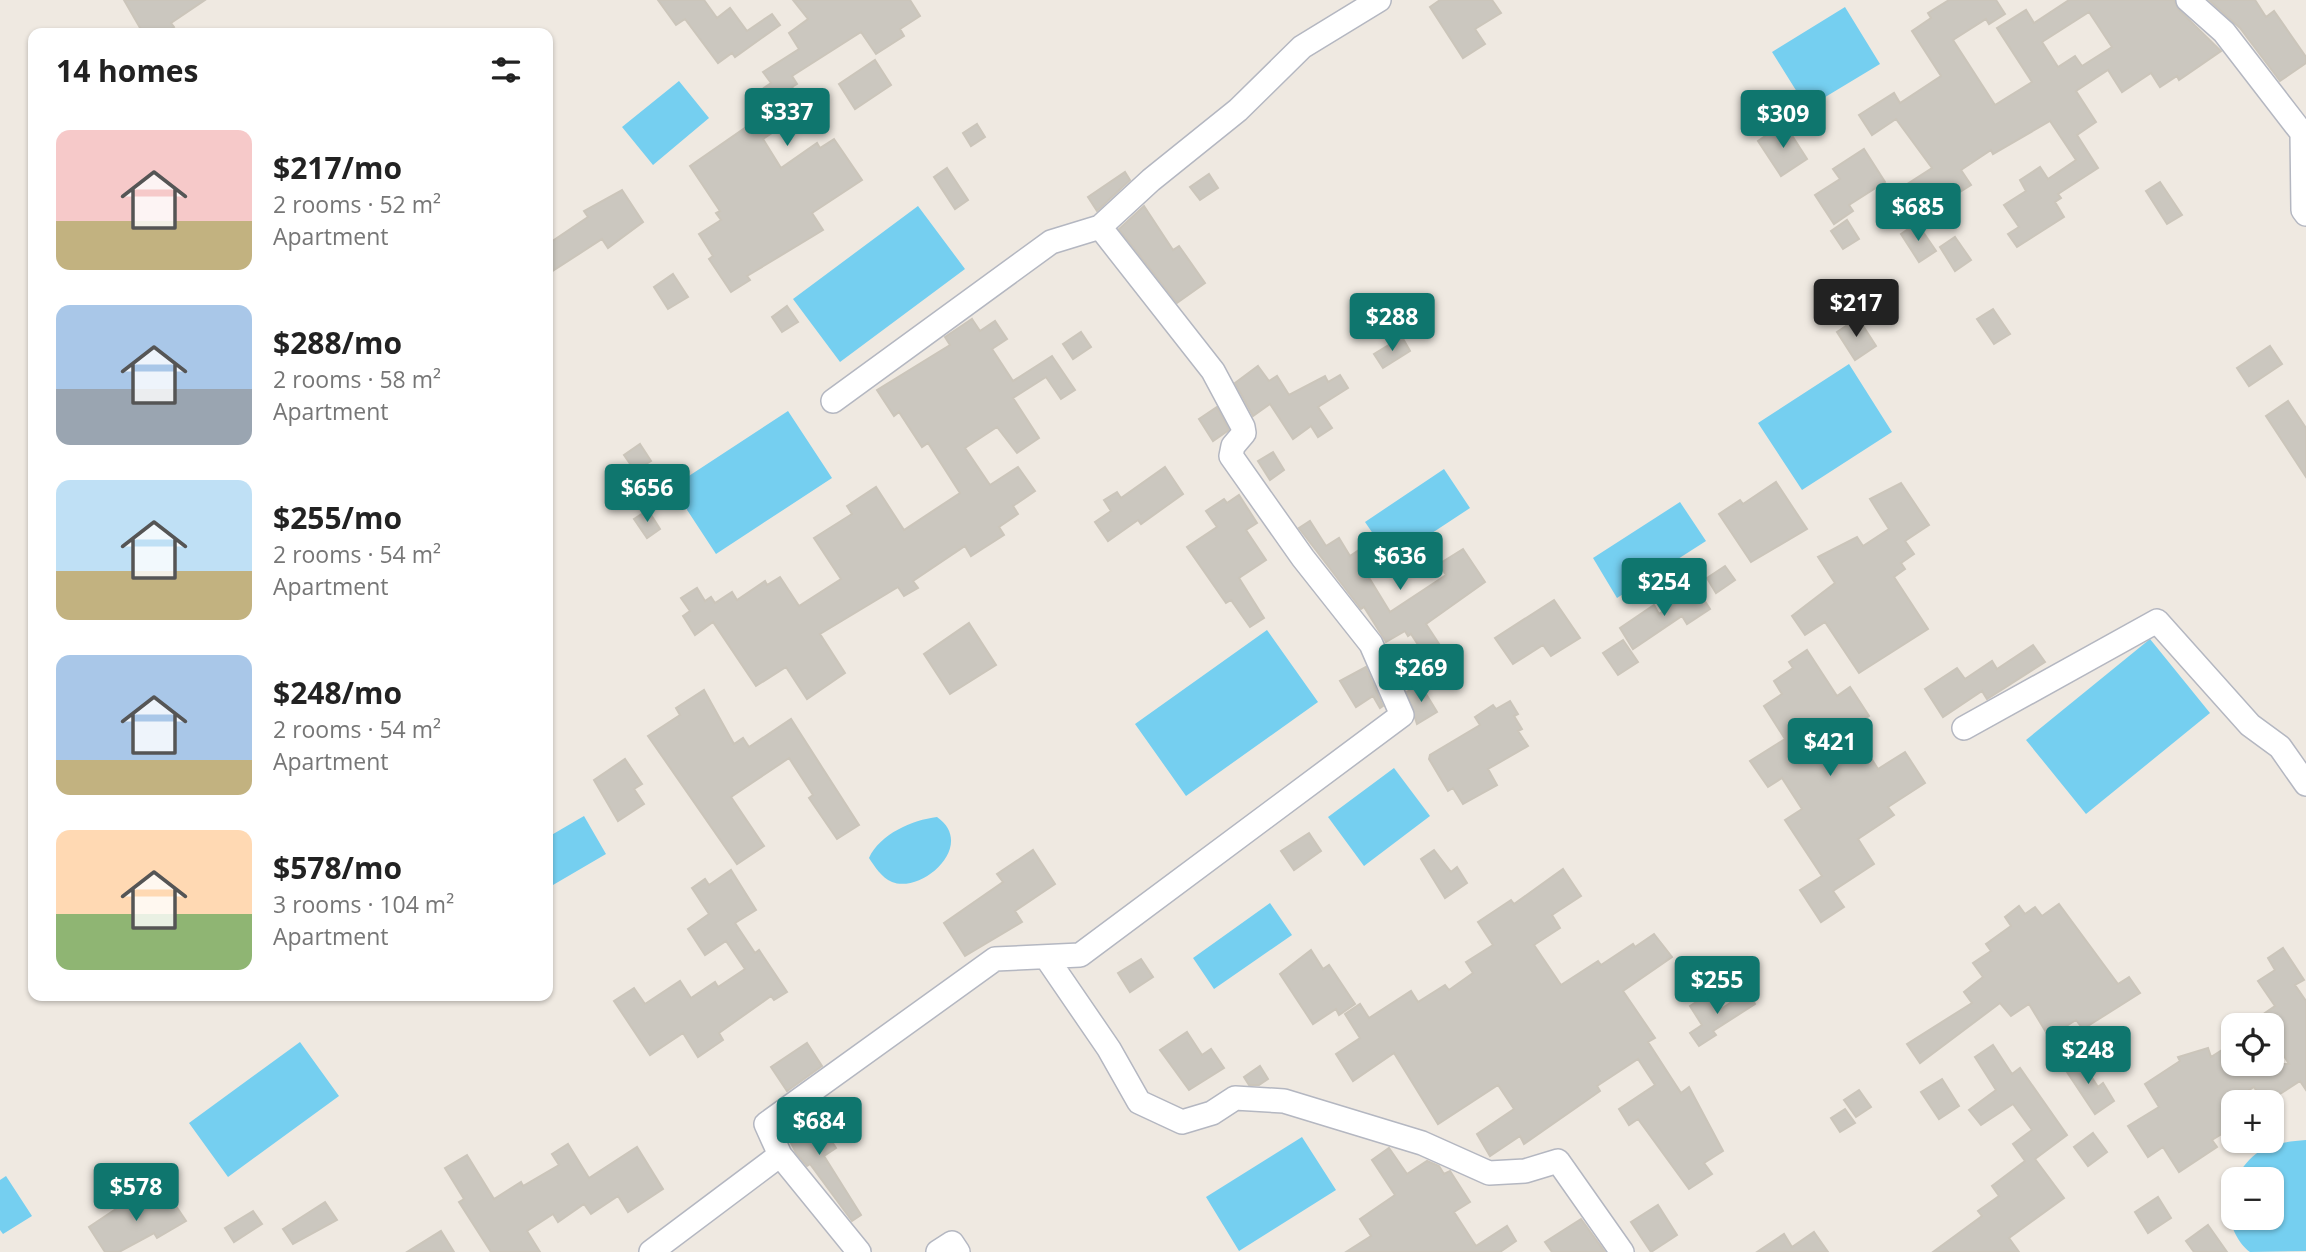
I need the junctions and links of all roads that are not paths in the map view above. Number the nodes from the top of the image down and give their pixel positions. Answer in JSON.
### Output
{"nodes":[{"id":1,"x":1379,"y":0,"type":"edge"},
{"id":2,"x":2188,"y":0,"type":"edge"},
{"id":3,"x":2306,"y":214,"type":"edge"},
{"id":4,"x":1100,"y":227,"type":"junction"},
{"id":5,"x":833,"y":401,"type":"dead end"},
{"id":6,"x":1964,"y":728,"type":"dead end"},
{"id":7,"x":2306,"y":784,"type":"edge"},
{"id":8,"x":1046,"y":957,"type":"junction"},
{"id":9,"x":780,"y":1155,"type":"junction"},
{"id":10,"x":651,"y":1252,"type":"edge"},
{"id":11,"x":859,"y":1252,"type":"edge"},
{"id":12,"x":938,"y":1252,"type":"edge"},
{"id":13,"x":958,"y":1252,"type":"edge"},
{"id":14,"x":1622,"y":1252,"type":"edge"}],
"edges":[{"from":1,"to":4,"type":"street"},
{"from":2,"to":3,"type":"street"},
{"from":4,"to":5,"type":"street"},
{"from":4,"to":8,"type":"street"},
{"from":6,"to":7,"type":"street"},
{"from":8,"to":9,"type":"street"},
{"from":8,"to":14,"type":"street"},
{"from":9,"to":10,"type":"street"},
{"from":9,"to":11,"type":"street"},
{"from":12,"to":13,"type":"street"}]}
